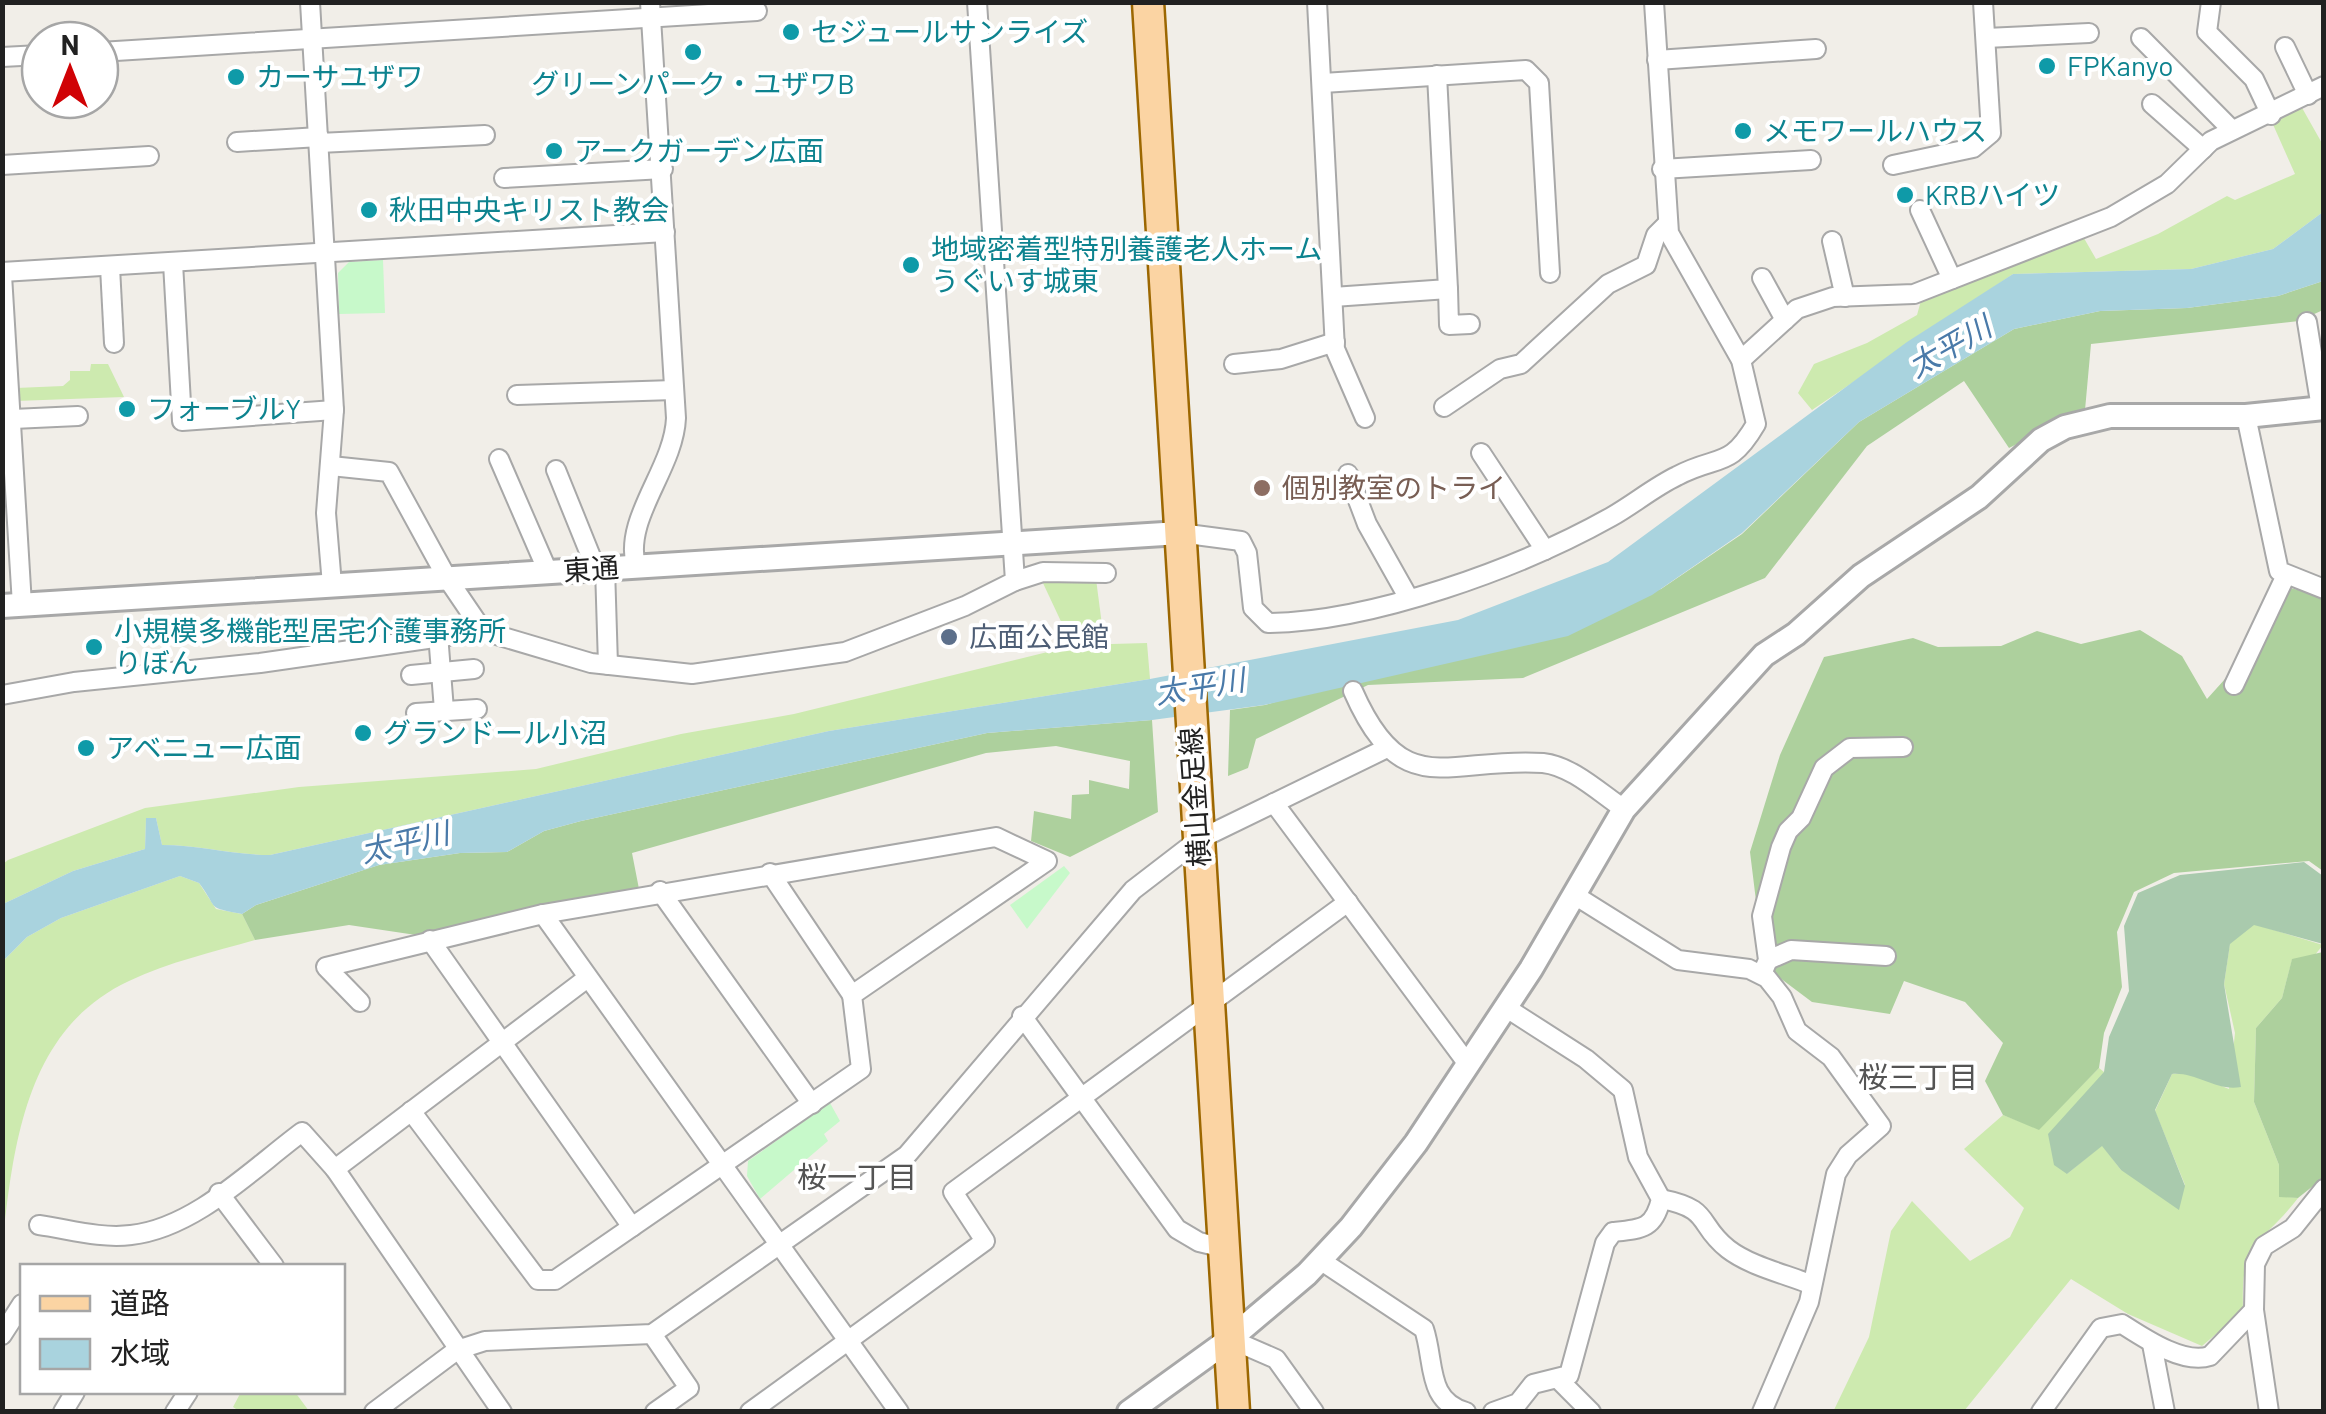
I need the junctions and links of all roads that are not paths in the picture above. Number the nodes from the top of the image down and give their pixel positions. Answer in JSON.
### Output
{"nodes":[{"id":1,"x":310,"y":2,"type":"edge"},
{"id":2,"x":976,"y":2,"type":"edge"},
{"id":3,"x":1148,"y":2,"type":"edge"},
{"id":4,"x":1317,"y":2,"type":"edge"},
{"id":5,"x":1654,"y":2,"type":"edge"},
{"id":6,"x":1984,"y":2,"type":"edge"},
{"id":7,"x":2211,"y":2,"type":"edge"},
{"id":8,"x":651,"y":10,"type":"edge"},
{"id":9,"x":756,"y":11,"type":"dead end"},
{"id":10,"x":2089,"y":33,"type":"dead end"},
{"id":11,"x":1986,"y":38,"type":"junction"},
{"id":12,"x":2142,"y":38,"type":"dead end"},
{"id":13,"x":311,"y":41,"type":"junction"},
{"id":14,"x":2284,"y":46,"type":"dead end"},
{"id":15,"x":1816,"y":49,"type":"dead end"},
{"id":16,"x":120,"y":51,"type":"edge"},
{"id":17,"x":1657,"y":60,"type":"junction"},
{"id":18,"x":1438,"y":75,"type":"junction"},
{"id":19,"x":1322,"y":83,"type":"junction"},
{"id":20,"x":2316,"y":91,"type":"edge"},
{"id":21,"x":2152,"y":104,"type":"dead end"},
{"id":22,"x":2271,"y":114,"type":"junction"},
{"id":23,"x":2232,"y":130,"type":"junction"},
{"id":24,"x":485,"y":135,"type":"dead end"},
{"id":25,"x":319,"y":140,"type":"junction"},
{"id":26,"x":237,"y":142,"type":"dead end"},
{"id":27,"x":2203,"y":148,"type":"junction"},
{"id":28,"x":148,"y":156,"type":"dead end"},
{"id":29,"x":1811,"y":160,"type":"dead end"},
{"id":30,"x":2,"y":165,"type":"edge"},
{"id":31,"x":1894,"y":166,"type":"dead end"},
{"id":32,"x":663,"y":169,"type":"junction"},
{"id":33,"x":1662,"y":169,"type":"junction"},
{"id":34,"x":504,"y":178,"type":"dead end"},
{"id":35,"x":1920,"y":210,"type":"dead end"},
{"id":36,"x":1668,"y":223,"type":"junction"},
{"id":37,"x":666,"y":232,"type":"junction"},
{"id":38,"x":1832,"y":241,"type":"dead end"},
{"id":39,"x":326,"y":252,"type":"junction"},
{"id":40,"x":172,"y":263,"type":"junction"},
{"id":41,"x":110,"y":267,"type":"junction"},
{"id":42,"x":1550,"y":273,"type":"dead end"},
{"id":43,"x":2,"y":274,"type":"edge"},
{"id":44,"x":1762,"y":278,"type":"dead end"},
{"id":45,"x":1952,"y":279,"type":"junction"},
{"id":46,"x":1448,"y":289,"type":"junction"},
{"id":47,"x":1333,"y":297,"type":"junction"},
{"id":48,"x":1845,"y":297,"type":"junction"},
{"id":49,"x":1785,"y":320,"type":"junction"},
{"id":50,"x":2307,"y":322,"type":"dead end"},
{"id":51,"x":1470,"y":324,"type":"dead end"},
{"id":52,"x":114,"y":342,"type":"dead end"},
{"id":53,"x":1335,"y":342,"type":"junction"},
{"id":54,"x":1741,"y":360,"type":"junction"},
{"id":55,"x":1234,"y":364,"type":"dead end"},
{"id":56,"x":674,"y":390,"type":"junction"},
{"id":57,"x":517,"y":395,"type":"dead end"},
{"id":58,"x":1444,"y":407,"type":"dead end"},
{"id":59,"x":2322,"y":408,"type":"edge"},
{"id":60,"x":334,"y":410,"type":"junction"},
{"id":61,"x":78,"y":416,"type":"dead end"},
{"id":62,"x":2246,"y":416,"type":"junction"},
{"id":63,"x":1365,"y":418,"type":"dead end"},
{"id":64,"x":14,"y":419,"type":"junction"},
{"id":65,"x":1482,"y":453,"type":"dead end"},
{"id":66,"x":9,"y":454,"type":"edge"},
{"id":67,"x":499,"y":459,"type":"dead end"},
{"id":68,"x":331,"y":466,"type":"junction"},
{"id":69,"x":556,"y":470,"type":"dead end"},
{"id":70,"x":1348,"y":474,"type":"dead end"},
{"id":71,"x":1180,"y":533,"type":"junction"},
{"id":72,"x":1012,"y":542,"type":"junction"},
{"id":73,"x":1544,"y":550,"type":"junction"},
{"id":74,"x":636,"y":566,"type":"junction"},
{"id":75,"x":600,"y":569,"type":"junction"},
{"id":76,"x":548,"y":572,"type":"junction"},
{"id":77,"x":1106,"y":573,"type":"dead end"},
{"id":78,"x":2286,"y":575,"type":"junction"},
{"id":79,"x":447,"y":578,"type":"junction"},
{"id":80,"x":1015,"y":581,"type":"junction"},
{"id":81,"x":332,"y":586,"type":"junction"},
{"id":82,"x":2324,"y":589,"type":"edge"},
{"id":83,"x":1408,"y":597,"type":"junction"},
{"id":84,"x":12,"y":605,"type":"edge"},
{"id":85,"x":483,"y":631,"type":"junction"},
{"id":86,"x":438,"y":634,"type":"junction"},
{"id":87,"x":608,"y":665,"type":"junction"},
{"id":88,"x":474,"y":669,"type":"dead end"},
{"id":89,"x":441,"y":672,"type":"junction"},
{"id":90,"x":411,"y":675,"type":"dead end"},
{"id":91,"x":2234,"y":685,"type":"dead end"},
{"id":92,"x":1354,"y":691,"type":"dead end"},
{"id":93,"x":2,"y":696,"type":"edge"},
{"id":94,"x":477,"y":709,"type":"dead end"},
{"id":95,"x":444,"y":710,"type":"junction"},
{"id":96,"x":416,"y":714,"type":"dead end"},
{"id":97,"x":1904,"y":747,"type":"dead end"},
{"id":98,"x":1385,"y":749,"type":"junction"},
{"id":99,"x":1274,"y":803,"type":"junction"},
{"id":100,"x":1624,"y":809,"type":"junction"},
{"id":101,"x":1198,"y":840,"type":"junction"},
{"id":102,"x":770,"y":873,"type":"junction"},
{"id":103,"x":660,"y":892,"type":"junction"},
{"id":104,"x":1576,"y":896,"type":"junction"},
{"id":105,"x":1348,"y":902,"type":"junction"},
{"id":106,"x":543,"y":914,"type":"junction"},
{"id":107,"x":430,"y":940,"type":"junction"},
{"id":108,"x":1886,"y":956,"type":"dead end"},
{"id":109,"x":1765,"y":967,"type":"junction"},
{"id":110,"x":586,"y":979,"type":"junction"},
{"id":111,"x":852,"y":994,"type":"junction"},
{"id":112,"x":360,"y":1002,"type":"dead end"},
{"id":113,"x":1207,"y":1004,"type":"junction"},
{"id":114,"x":1504,"y":1008,"type":"junction"},
{"id":115,"x":1022,"y":1016,"type":"junction"},
{"id":116,"x":504,"y":1041,"type":"junction"},
{"id":117,"x":1466,"y":1063,"type":"junction"},
{"id":118,"x":1083,"y":1096,"type":"junction"},
{"id":119,"x":812,"y":1104,"type":"junction"},
{"id":120,"x":411,"y":1111,"type":"junction"},
{"id":121,"x":721,"y":1166,"type":"junction"},
{"id":122,"x":335,"y":1168,"type":"junction"},
{"id":123,"x":2324,"y":1189,"type":"edge"},
{"id":124,"x":219,"y":1193,"type":"junction"},
{"id":125,"x":1661,"y":1199,"type":"junction"},
{"id":126,"x":39,"y":1225,"type":"dead end"},
{"id":127,"x":632,"y":1227,"type":"junction"},
{"id":128,"x":778,"y":1245,"type":"junction"},
{"id":129,"x":1224,"y":1248,"type":"junction"},
{"id":130,"x":1320,"y":1260,"type":"junction"},
{"id":131,"x":272,"y":1264,"type":"edge"},
{"id":132,"x":1810,"y":1284,"type":"junction"},
{"id":133,"x":20,"y":1307,"type":"edge"},
{"id":134,"x":2254,"y":1310,"type":"junction"},
{"id":135,"x":652,"y":1334,"type":"junction"},
{"id":136,"x":2,"y":1335,"type":"edge"},
{"id":137,"x":1230,"y":1339,"type":"junction"},
{"id":138,"x":849,"y":1342,"type":"junction"},
{"id":139,"x":2152,"y":1344,"type":"junction"},
{"id":140,"x":457,"y":1350,"type":"junction"},
{"id":141,"x":1558,"y":1379,"type":"junction"},
{"id":142,"x":2051,"y":1407,"type":"edge"},
{"id":143,"x":374,"y":1412,"type":"edge"},
{"id":144,"x":502,"y":1412,"type":"edge"},
{"id":145,"x":655,"y":1412,"type":"edge"},
{"id":146,"x":750,"y":1412,"type":"edge"},
{"id":147,"x":899,"y":1412,"type":"edge"},
{"id":148,"x":1129,"y":1412,"type":"edge"},
{"id":149,"x":1234,"y":1412,"type":"edge"},
{"id":150,"x":1314,"y":1412,"type":"edge"},
{"id":151,"x":1466,"y":1412,"type":"edge"},
{"id":152,"x":1492,"y":1412,"type":"edge"},
{"id":153,"x":1591,"y":1412,"type":"edge"},
{"id":154,"x":1762,"y":1412,"type":"edge"},
{"id":155,"x":2166,"y":1412,"type":"edge"},
{"id":156,"x":2269,"y":1412,"type":"edge"}],
"edges":[{"from":1,"to":13,"type":"street"},
{"from":2,"to":72,"type":"street"},
{"from":3,"to":71,"type":"main road","name":"横山金足線"},
{"from":4,"to":19,"type":"street"},
{"from":5,"to":17,"type":"street"},
{"from":6,"to":11,"type":"street"},
{"from":7,"to":22,"type":"street"},
{"from":8,"to":9,"type":"street"},
{"from":8,"to":13,"type":"street"},
{"from":8,"to":32,"type":"street"},
{"from":10,"to":11,"type":"street"},
{"from":11,"to":31,"type":"street"},
{"from":12,"to":23,"type":"street"},
{"from":13,"to":16,"type":"street"},
{"from":13,"to":25,"type":"street"},
{"from":14,"to":20,"type":"street"},
{"from":15,"to":17,"type":"street"},
{"from":17,"to":33,"type":"street"},
{"from":18,"to":19,"type":"street"},
{"from":18,"to":42,"type":"street"},
{"from":18,"to":46,"type":"street"},
{"from":19,"to":47,"type":"street"},
{"from":20,"to":22,"type":"street"},
{"from":21,"to":27,"type":"street"},
{"from":22,"to":23,"type":"street"},
{"from":23,"to":27,"type":"street"},
{"from":24,"to":25,"type":"street"},
{"from":25,"to":26,"type":"street"},
{"from":25,"to":39,"type":"street"},
{"from":27,"to":45,"type":"street"},
{"from":28,"to":30,"type":"street"},
{"from":29,"to":33,"type":"street"},
{"from":32,"to":34,"type":"street"},
{"from":32,"to":37,"type":"street"},
{"from":33,"to":36,"type":"street"},
{"from":35,"to":45,"type":"street"},
{"from":36,"to":54,"type":"street"},
{"from":36,"to":58,"type":"street"},
{"from":37,"to":39,"type":"street"},
{"from":37,"to":56,"type":"street"},
{"from":38,"to":48,"type":"street"},
{"from":39,"to":40,"type":"street"},
{"from":39,"to":60,"type":"street"},
{"from":40,"to":41,"type":"street"},
{"from":40,"to":60,"type":"street"},
{"from":41,"to":43,"type":"street"},
{"from":41,"to":52,"type":"street"},
{"from":43,"to":64,"type":"street"},
{"from":44,"to":49,"type":"street"},
{"from":45,"to":48,"type":"street"},
{"from":46,"to":47,"type":"street"},
{"from":46,"to":51,"type":"street"},
{"from":47,"to":53,"type":"street"},
{"from":48,"to":49,"type":"street"},
{"from":49,"to":54,"type":"street"},
{"from":50,"to":59,"type":"street"},
{"from":53,"to":55,"type":"street"},
{"from":53,"to":63,"type":"street"},
{"from":54,"to":73,"type":"street"},
{"from":56,"to":57,"type":"street"},
{"from":56,"to":74,"type":"street"},
{"from":59,"to":62,"type":"street"},
{"from":60,"to":68,"type":"street"},
{"from":61,"to":64,"type":"street"},
{"from":62,"to":78,"type":"street"},
{"from":62,"to":100,"type":"street"},
{"from":64,"to":66,"type":"street"},
{"from":65,"to":73,"type":"street"},
{"from":66,"to":84,"type":"street"},
{"from":67,"to":76,"type":"street"},
{"from":68,"to":79,"type":"street"},
{"from":68,"to":81,"type":"street"},
{"from":69,"to":75,"type":"street"},
{"from":70,"to":83,"type":"street"},
{"from":71,"to":72,"type":"street","name":"東通"},
{"from":71,"to":83,"type":"street"},
{"from":71,"to":101,"type":"main road","name":"横山金足線"},
{"from":72,"to":74,"type":"street","name":"東通"},
{"from":72,"to":80,"type":"street"},
{"from":73,"to":83,"type":"street"},
{"from":74,"to":75,"type":"street","name":"東通"},
{"from":75,"to":76,"type":"street","name":"東通"},
{"from":75,"to":87,"type":"street"},
{"from":76,"to":79,"type":"street","name":"東通"},
{"from":77,"to":80,"type":"street"},
{"from":78,"to":82,"type":"street"},
{"from":78,"to":91,"type":"street"},
{"from":79,"to":81,"type":"street","name":"東通"},
{"from":79,"to":85,"type":"street"},
{"from":80,"to":87,"type":"street"},
{"from":81,"to":84,"type":"street","name":"東通"},
{"from":85,"to":86,"type":"street"},
{"from":85,"to":87,"type":"street"},
{"from":86,"to":89,"type":"street"},
{"from":86,"to":93,"type":"street"},
{"from":88,"to":89,"type":"street"},
{"from":89,"to":90,"type":"street"},
{"from":89,"to":95,"type":"street"},
{"from":92,"to":98,"type":"street"},
{"from":94,"to":95,"type":"street"},
{"from":95,"to":96,"type":"street"},
{"from":97,"to":109,"type":"street"},
{"from":98,"to":99,"type":"street"},
{"from":98,"to":100,"type":"street"},
{"from":99,"to":101,"type":"street"},
{"from":99,"to":105,"type":"street"},
{"from":100,"to":104,"type":"street"},
{"from":101,"to":113,"type":"main road","name":"横山金足線"},
{"from":101,"to":115,"type":"street"},
{"from":102,"to":103,"type":"street"},
{"from":102,"to":111,"type":"street"},
{"from":102,"to":111,"type":"street"},
{"from":103,"to":106,"type":"street"},
{"from":103,"to":119,"type":"street"},
{"from":104,"to":109,"type":"street"},
{"from":104,"to":114,"type":"street"},
{"from":105,"to":113,"type":"street"},
{"from":105,"to":117,"type":"street"},
{"from":106,"to":107,"type":"street"},
{"from":106,"to":110,"type":"street"},
{"from":107,"to":112,"type":"street"},
{"from":107,"to":116,"type":"street"},
{"from":108,"to":109,"type":"street"},
{"from":109,"to":132,"type":"street"},
{"from":110,"to":116,"type":"street"},
{"from":110,"to":121,"type":"street"},
{"from":111,"to":119,"type":"street"},
{"from":113,"to":118,"type":"street"},
{"from":113,"to":129,"type":"main road","name":"横山金足線"},
{"from":114,"to":117,"type":"street"},
{"from":114,"to":125,"type":"street"},
{"from":115,"to":118,"type":"street"},
{"from":115,"to":128,"type":"street"},
{"from":116,"to":120,"type":"street"},
{"from":116,"to":127,"type":"street"},
{"from":117,"to":130,"type":"street"},
{"from":118,"to":129,"type":"street"},
{"from":118,"to":138,"type":"street"},
{"from":119,"to":121,"type":"street"},
{"from":120,"to":122,"type":"street"},
{"from":120,"to":127,"type":"street"},
{"from":121,"to":127,"type":"street"},
{"from":121,"to":128,"type":"street"},
{"from":122,"to":124,"type":"street"},
{"from":122,"to":140,"type":"street"},
{"from":123,"to":134,"type":"street"},
{"from":124,"to":126,"type":"street"},
{"from":124,"to":131,"type":"street"},
{"from":125,"to":132,"type":"street"},
{"from":125,"to":141,"type":"street"},
{"from":128,"to":135,"type":"street"},
{"from":128,"to":138,"type":"street"},
{"from":129,"to":137,"type":"main road","name":"横山金足線"},
{"from":130,"to":137,"type":"street"},
{"from":130,"to":151,"type":"street"},
{"from":132,"to":154,"type":"street"},
{"from":133,"to":136,"type":"street"},
{"from":134,"to":139,"type":"street"},
{"from":134,"to":156,"type":"street"},
{"from":135,"to":140,"type":"street"},
{"from":135,"to":145,"type":"street"},
{"from":137,"to":148,"type":"street"},
{"from":137,"to":149,"type":"main road","name":"横山金足線"},
{"from":137,"to":150,"type":"street"},
{"from":138,"to":146,"type":"street"},
{"from":138,"to":147,"type":"street"},
{"from":139,"to":142,"type":"street"},
{"from":139,"to":155,"type":"street"},
{"from":140,"to":143,"type":"street"},
{"from":140,"to":144,"type":"street"},
{"from":141,"to":152,"type":"street"},
{"from":141,"to":153,"type":"street"}]}
